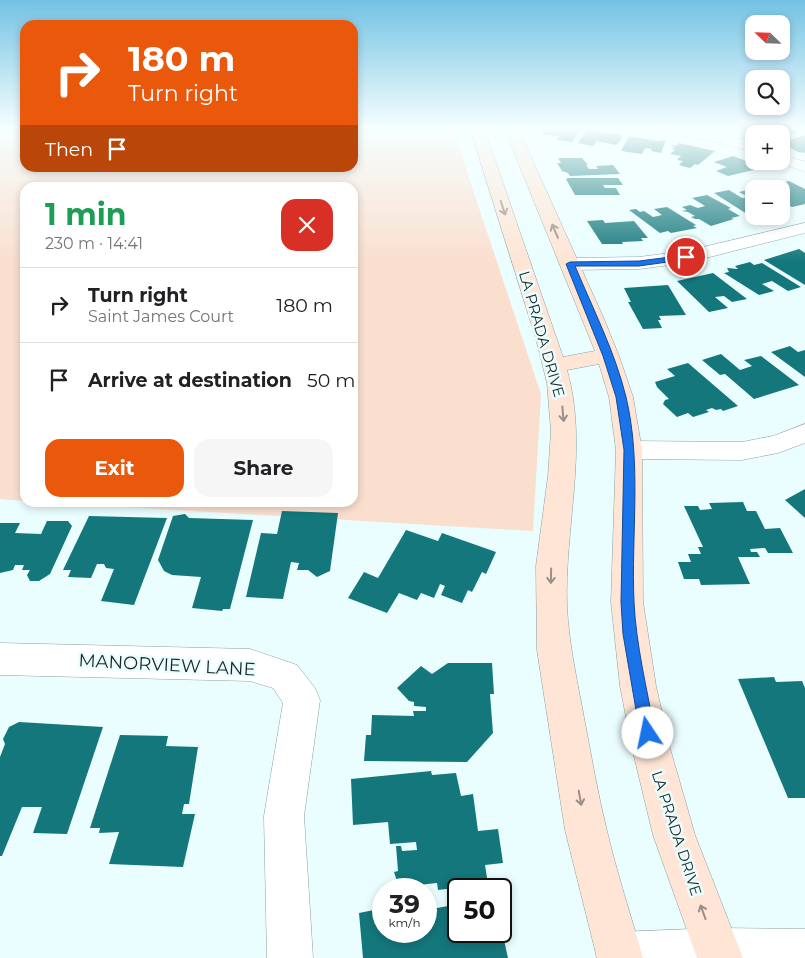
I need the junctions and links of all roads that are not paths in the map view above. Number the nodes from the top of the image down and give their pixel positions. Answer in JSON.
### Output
{"nodes":[{"id":1,"x":492,"y":173,"type":"edge"},
{"id":2,"x":530,"y":173,"type":"edge"},
{"id":3,"x":805,"y":228,"type":"edge"},
{"id":4,"x":570,"y":264,"type":"junction"},
{"id":5,"x":608,"y":356,"type":"junction"},
{"id":6,"x":554,"y":365,"type":"junction"},
{"id":7,"x":805,"y":433,"type":"edge"},
{"id":8,"x":629,"y":450,"type":"junction"},
{"id":9,"x":0,"y":659,"type":"edge"},
{"id":10,"x":805,"y":952,"type":"edge"},
{"id":11,"x":718,"y":955,"type":"edge"},
{"id":12,"x":619,"y":957,"type":"edge"},
{"id":13,"x":290,"y":958,"type":"edge"}],
"edges":[{"from":1,"to":6,"type":"main road","name":"LA PRADA DRIVE","one_way":true},
{"from":4,"to":2,"type":"main road","name":"LA PRADA DRIVE","one_way":true},
{"from":3,"to":4,"type":"street"},
{"from":4,"to":5,"type":"main road","name":"LA PRADA DRIVE"},
{"from":5,"to":6,"type":"main road"},
{"from":5,"to":8,"type":"main road","name":"LA PRADA DRIVE"},
{"from":6,"to":12,"type":"main road","name":"LA PRADA DRIVE","one_way":true},
{"from":7,"to":8,"type":"street"},
{"from":11,"to":8,"type":"main road","name":"LA PRADA DRIVE","one_way":true},
{"from":9,"to":13,"type":"street","name":"MANORVIEW LANE"},
{"from":10,"to":11,"type":"street"},
{"from":11,"to":12,"type":"street"}]}
